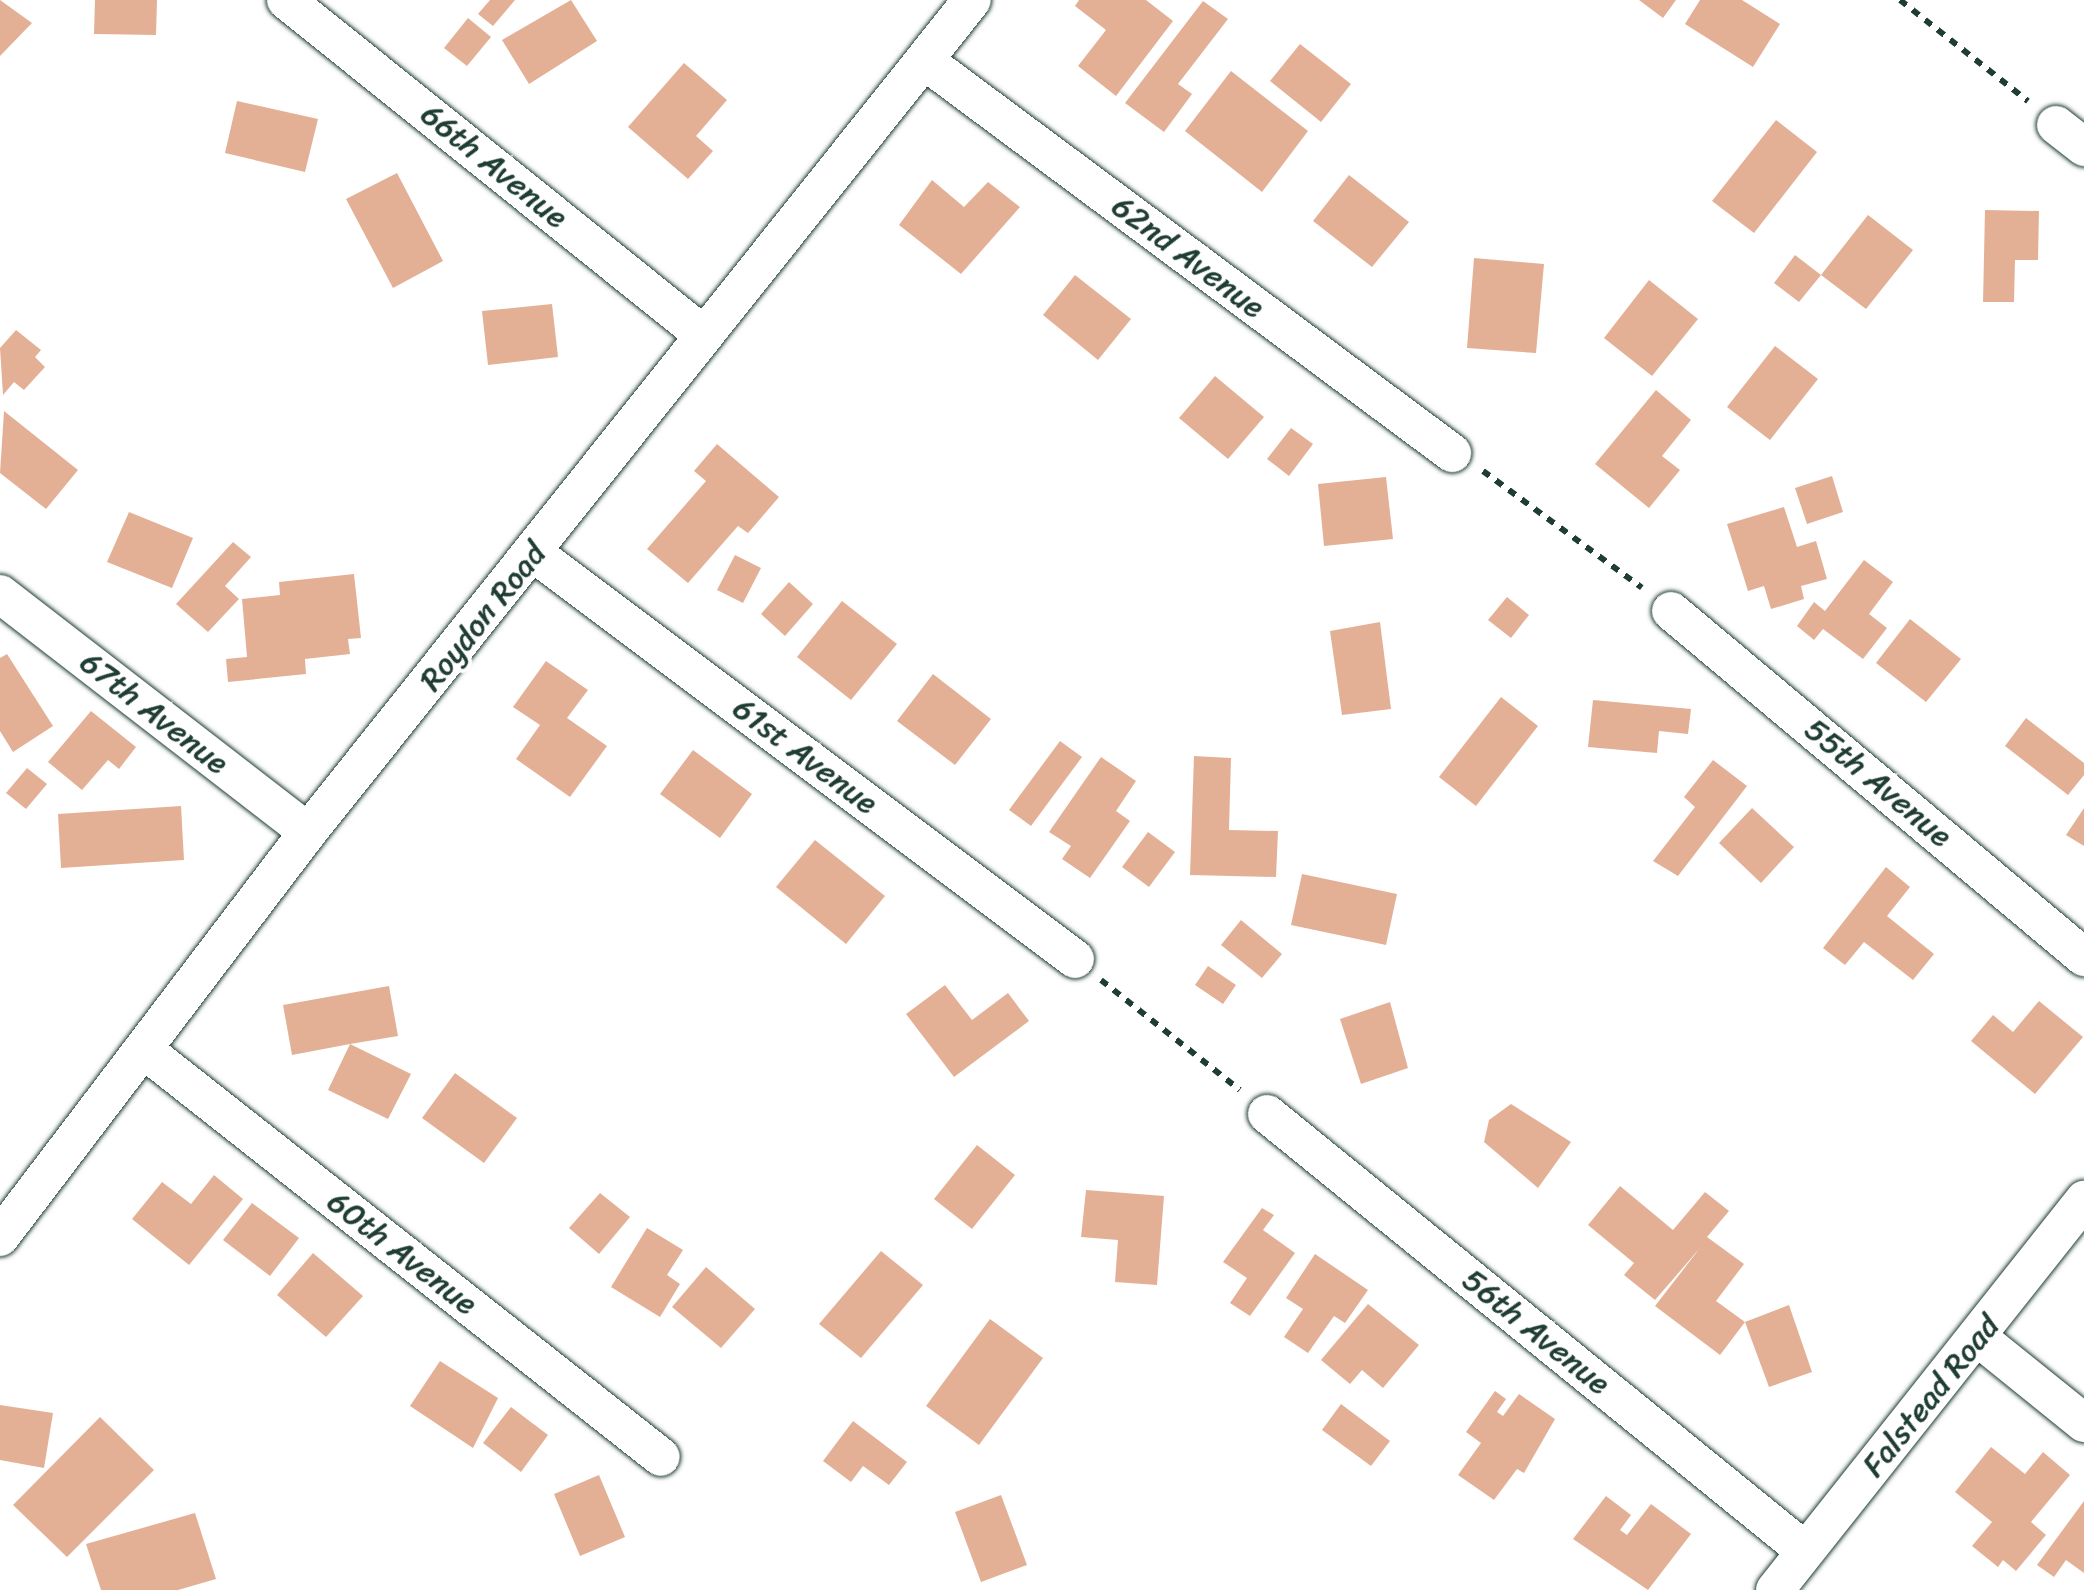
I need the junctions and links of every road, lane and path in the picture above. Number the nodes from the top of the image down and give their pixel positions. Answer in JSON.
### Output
{"nodes":[{"id":1,"x":286,"y":0,"type":"edge"},
{"id":2,"x":972,"y":0,"type":"edge"},
{"id":3,"x":1900,"y":0,"type":"edge"},
{"id":4,"x":925,"y":60,"type":"junction"},
{"id":5,"x":2070,"y":136,"type":"edge"},
{"id":6,"x":701,"y":333,"type":"junction"},
{"id":7,"x":1452,"y":453,"type":"joint"},
{"id":8,"x":535,"y":554,"type":"junction"},
{"id":9,"x":0,"y":594,"type":"edge"},
{"id":10,"x":1671,"y":611,"type":"joint"},
{"id":11,"x":308,"y":832,"type":"junction"},
{"id":12,"x":2084,"y":957,"type":"edge"},
{"id":13,"x":1076,"y":959,"type":"joint"},
{"id":14,"x":143,"y":1050,"type":"junction"},
{"id":15,"x":1268,"y":1114,"type":"joint"},
{"id":16,"x":2084,"y":1200,"type":"edge"},
{"id":17,"x":0,"y":1237,"type":"edge"},
{"id":18,"x":1980,"y":1339,"type":"junction"},
{"id":19,"x":2084,"y":1424,"type":"edge"},
{"id":20,"x":661,"y":1457,"type":"dead end"},
{"id":21,"x":1804,"y":1550,"type":"junction"},
{"id":22,"x":1774,"y":1590,"type":"edge"}],
"edges":[{"from":1,"to":6,"type":"street","name":"66th Avenue"},
{"from":2,"to":4,"type":"street","name":"Roydon Road"},
{"from":3,"to":5,"type":"path"},
{"from":4,"to":6,"type":"street","name":"Roydon Road"},
{"from":4,"to":7,"type":"street","name":"62nd Avenue"},
{"from":6,"to":8,"type":"street","name":"Roydon Road"},
{"from":7,"to":10,"type":"path"},
{"from":8,"to":11,"type":"street","name":"Roydon Road"},
{"from":8,"to":13,"type":"street","name":"61st Avenue"},
{"from":9,"to":11,"type":"street","name":"67th Avenue"},
{"from":10,"to":12,"type":"street","name":"55th Avenue"},
{"from":11,"to":14,"type":"street","name":"Roydon Road"},
{"from":13,"to":15,"type":"path"},
{"from":14,"to":17,"type":"street","name":"Roydon Road"},
{"from":14,"to":20,"type":"street","name":"60th Avenue"},
{"from":15,"to":21,"type":"street","name":"56th Avenue"},
{"from":16,"to":18,"type":"street","name":"Falstead Road"},
{"from":18,"to":19,"type":"street"},
{"from":18,"to":21,"type":"street","name":"Falstead Road"},
{"from":21,"to":22,"type":"street","name":"Falstead Road"}]}
